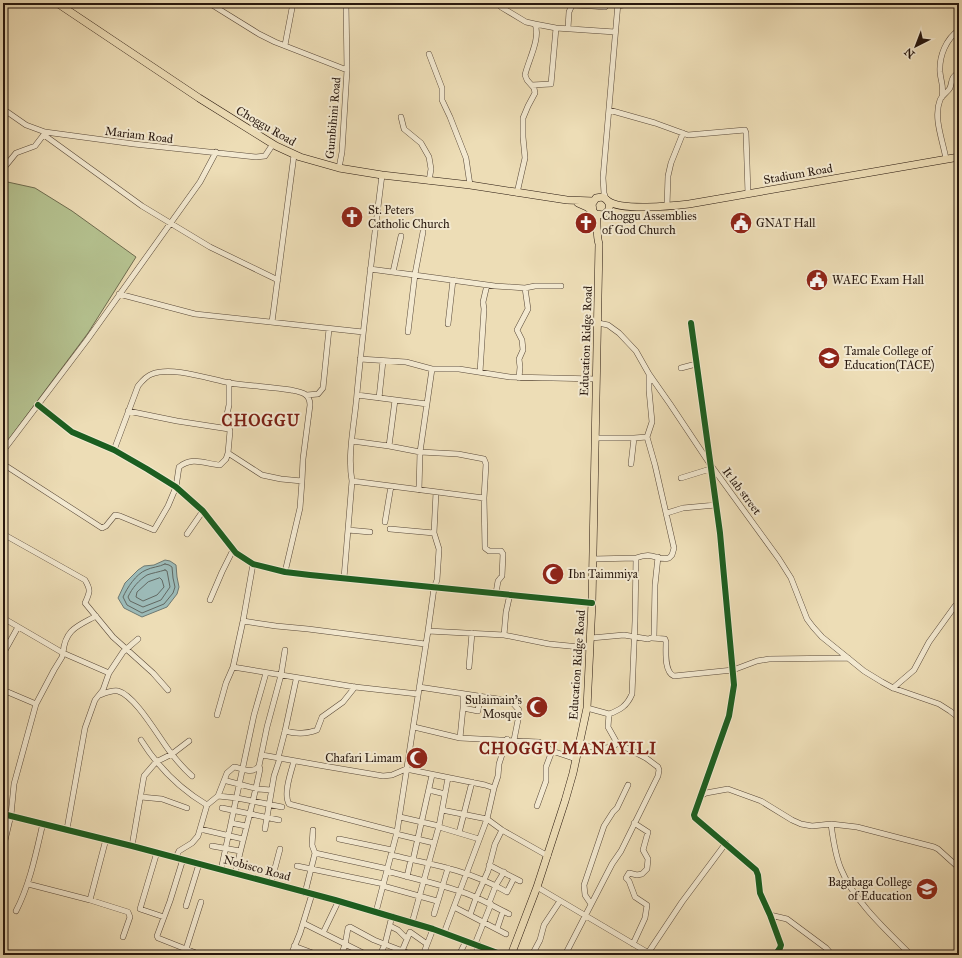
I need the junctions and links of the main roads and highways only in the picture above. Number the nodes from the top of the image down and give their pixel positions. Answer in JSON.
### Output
{"nodes":[{"id":1,"x":60,"y":4,"type":"edge"},
{"id":2,"x":959,"y":157,"type":"edge"},
{"id":3,"x":567,"y":200,"type":"junction"},
{"id":4,"x":595,"y":200,"type":"junction"},
{"id":5,"x":608,"y":201,"type":"junction"},
{"id":6,"x":641,"y":207,"type":"junction"},
{"id":7,"x":607,"y":212,"type":"junction"},
{"id":8,"x":594,"y":213,"type":"junction"},
{"id":9,"x":599,"y":244,"type":"junction"},
{"id":10,"x":511,"y":955,"type":"edge"}],
"edges":[{"from":1,"to":3,"type":"main road","name":"Choggu Road"},
{"from":2,"to":6,"type":"main road","name":"Stadium Road"},
{"from":3,"to":4,"type":"main road","name":"Choggu Road"},
{"from":3,"to":8,"type":"main road","name":"Choggu Road"},
{"from":4,"to":5,"type":"main road"},
{"from":4,"to":8,"type":"main road"},
{"from":5,"to":6,"type":"main road","name":"Stadium Road"},
{"from":5,"to":7,"type":"main road"},
{"from":6,"to":7,"type":"main road","name":"Stadium Road"},
{"from":7,"to":8,"type":"main road"},
{"from":7,"to":9,"type":"main road","name":"Education Ridge Road"},
{"from":8,"to":9,"type":"main road","name":"Education Ridge Road"},
{"from":9,"to":10,"type":"main road","name":"Education Ridge Road"}]}
